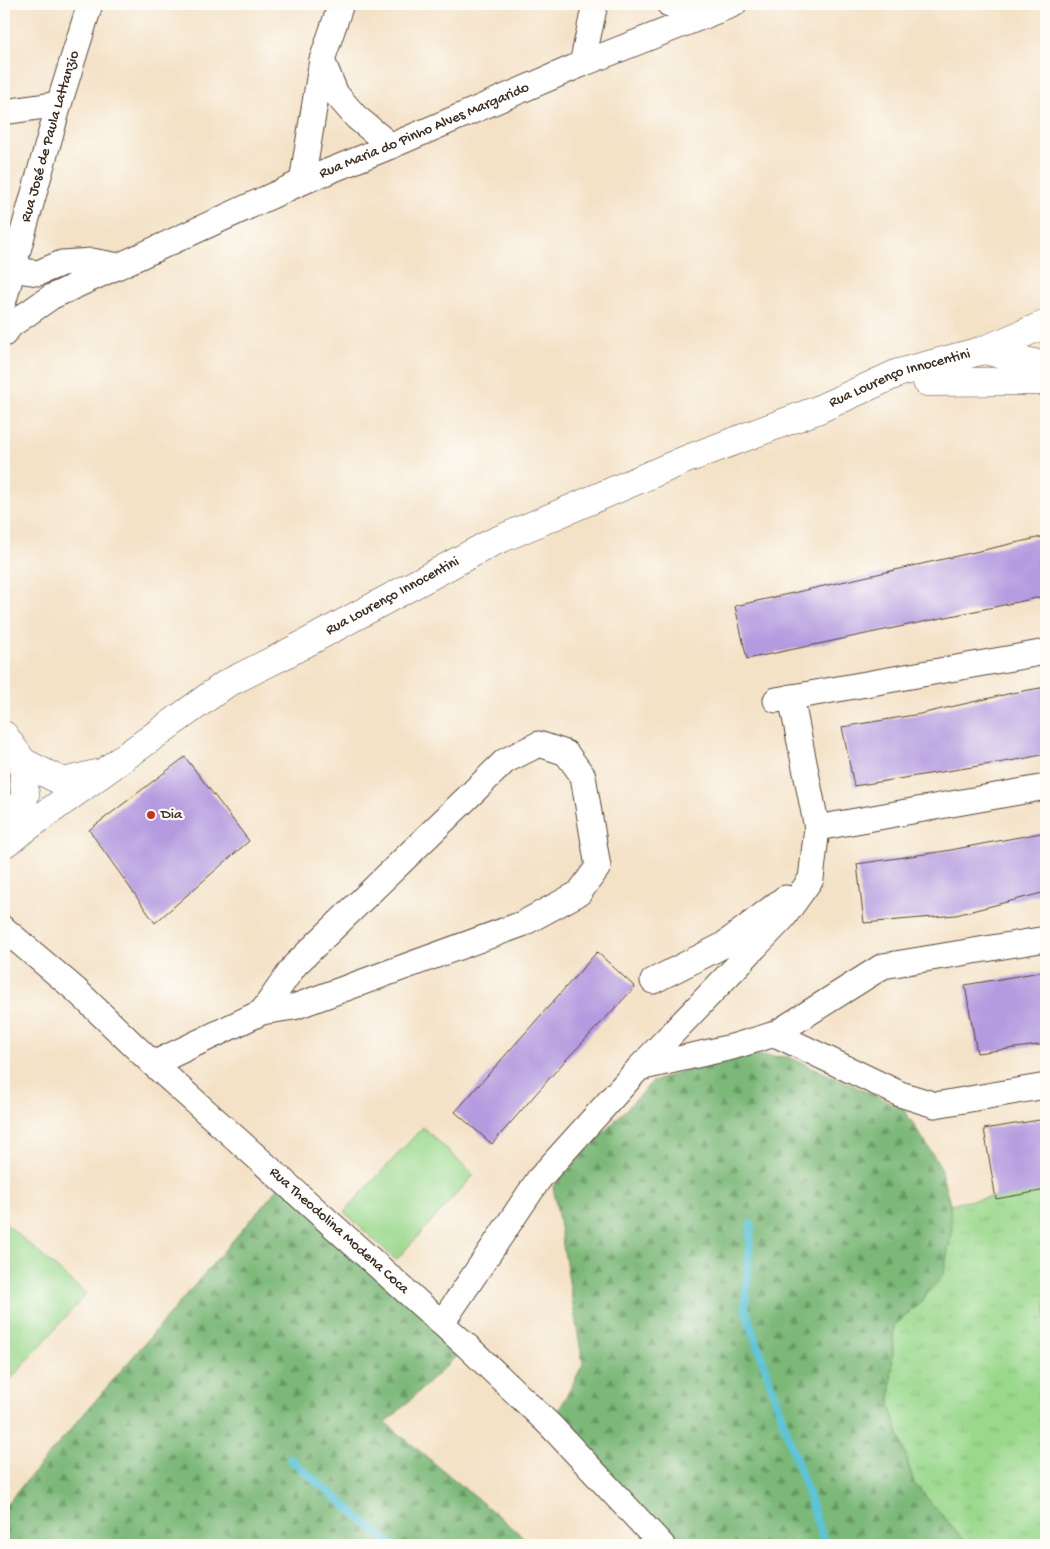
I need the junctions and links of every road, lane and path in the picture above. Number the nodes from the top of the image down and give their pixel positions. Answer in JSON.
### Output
{"nodes":[{"id":1,"x":90,"y":4,"type":"edge"},
{"id":2,"x":341,"y":4,"type":"edge"},
{"id":3,"x":595,"y":4,"type":"edge"},
{"id":4,"x":669,"y":4,"type":"edge"},
{"id":5,"x":734,"y":4,"type":"edge"},
{"id":6,"x":705,"y":16,"type":"junction"},
{"id":7,"x":322,"y":60,"type":"junction"},
{"id":8,"x":582,"y":64,"type":"junction"},
{"id":9,"x":59,"y":104,"type":"junction"},
{"id":10,"x":4,"y":112,"type":"edge"},
{"id":11,"x":391,"y":146,"type":"junction"},
{"id":12,"x":302,"y":182,"type":"junction"},
{"id":13,"x":15,"y":262,"type":"junction"},
{"id":14,"x":119,"y":266,"type":"junction"},
{"id":15,"x":4,"y":300,"type":"edge"},
{"id":16,"x":1046,"y":324,"type":"edge"},
{"id":17,"x":4,"y":334,"type":"edge"},
{"id":18,"x":984,"y":350,"type":"junction"},
{"id":19,"x":1046,"y":369,"type":"edge"},
{"id":20,"x":927,"y":382,"type":"junction"},
{"id":21,"x":1046,"y":382,"type":"edge"},
{"id":22,"x":817,"y":410,"type":"junction"},
{"id":23,"x":1046,"y":652,"type":"edge"},
{"id":24,"x":4,"y":735,"type":"edge"},
{"id":25,"x":23,"y":762,"type":"junction"},
{"id":26,"x":101,"y":773,"type":"junction"},
{"id":27,"x":1046,"y":787,"type":"edge"},
{"id":28,"x":817,"y":828,"type":"junction"},
{"id":29,"x":9,"y":840,"type":"edge"},
{"id":30,"x":811,"y":879,"type":"junction"},
{"id":31,"x":4,"y":930,"type":"edge"},
{"id":32,"x":1046,"y":939,"type":"edge"},
{"id":33,"x":653,"y":981,"type":"dead end"},
{"id":34,"x":262,"y":1012,"type":"junction"},
{"id":35,"x":775,"y":1034,"type":"junction"},
{"id":36,"x":153,"y":1064,"type":"junction"},
{"id":37,"x":639,"y":1068,"type":"junction"},
{"id":38,"x":1046,"y":1086,"type":"edge"},
{"id":39,"x":442,"y":1323,"type":"junction"},
{"id":40,"x":662,"y":1545,"type":"edge"}],
"edges":[{"from":1,"to":9,"type":"street","name":"Rua José de Paula Lattanzio"},
{"from":2,"to":7,"type":"street"},
{"from":3,"to":8,"type":"street"},
{"from":4,"to":6,"type":"street"},
{"from":5,"to":6,"type":"street","name":"Rua Maria do Pinho Alves Margarido"},
{"from":6,"to":8,"type":"street","name":"Rua Maria do Pinho Alves Margarido"},
{"from":7,"to":11,"type":"street"},
{"from":7,"to":12,"type":"street"},
{"from":8,"to":11,"type":"street","name":"Rua Maria do Pinho Alves Margarido"},
{"from":9,"to":10,"type":"street"},
{"from":9,"to":13,"type":"street","name":"Rua José de Paula Lattanzio"},
{"from":11,"to":12,"type":"street","name":"Rua Maria do Pinho Alves Margarido"},
{"from":12,"to":14,"type":"street","name":"Rua Maria do Pinho Alves Margarido"},
{"from":13,"to":14,"type":"street"},
{"from":13,"to":15,"type":"street","name":"Rua José de Paula Lattanzio"},
{"from":14,"to":17,"type":"street","name":"Rua Maria do Pinho Alves Margarido"},
{"from":16,"to":18,"type":"main road","name":"Rua Lourenço Innocentini"},
{"from":18,"to":19,"type":"main road"},
{"from":18,"to":20,"type":"main road","name":"Rua Lourenço Innocentini"},
{"from":18,"to":22,"type":"main road","name":"Rua Lourenço Innocentini"},
{"from":20,"to":21,"type":"main road"},
{"from":20,"to":22,"type":"main road","name":"Rua Lourenço Innocentini"},
{"from":22,"to":26,"type":"main road","name":"Rua Lourenço Innocentini"},
{"from":23,"to":28,"type":"street"},
{"from":24,"to":25,"type":"main road"},
{"from":25,"to":26,"type":"main road"},
{"from":25,"to":29,"type":"main road"},
{"from":26,"to":29,"type":"main road","name":"Rua Lourenço Innocentini"},
{"from":27,"to":28,"type":"street"},
{"from":28,"to":30,"type":"street"},
{"from":30,"to":33,"type":"street"},
{"from":30,"to":37,"type":"street"},
{"from":31,"to":36,"type":"street","name":"Rua Theodolina Modena Coca"},
{"from":32,"to":35,"type":"street"},
{"from":34,"to":34,"type":"street"},
{"from":34,"to":36,"type":"street"},
{"from":35,"to":37,"type":"street"},
{"from":35,"to":38,"type":"street"},
{"from":36,"to":39,"type":"street","name":"Rua Theodolina Modena Coca"},
{"from":37,"to":39,"type":"street"},
{"from":39,"to":40,"type":"street","name":"Rua Theodolina Modena Coca"}]}
